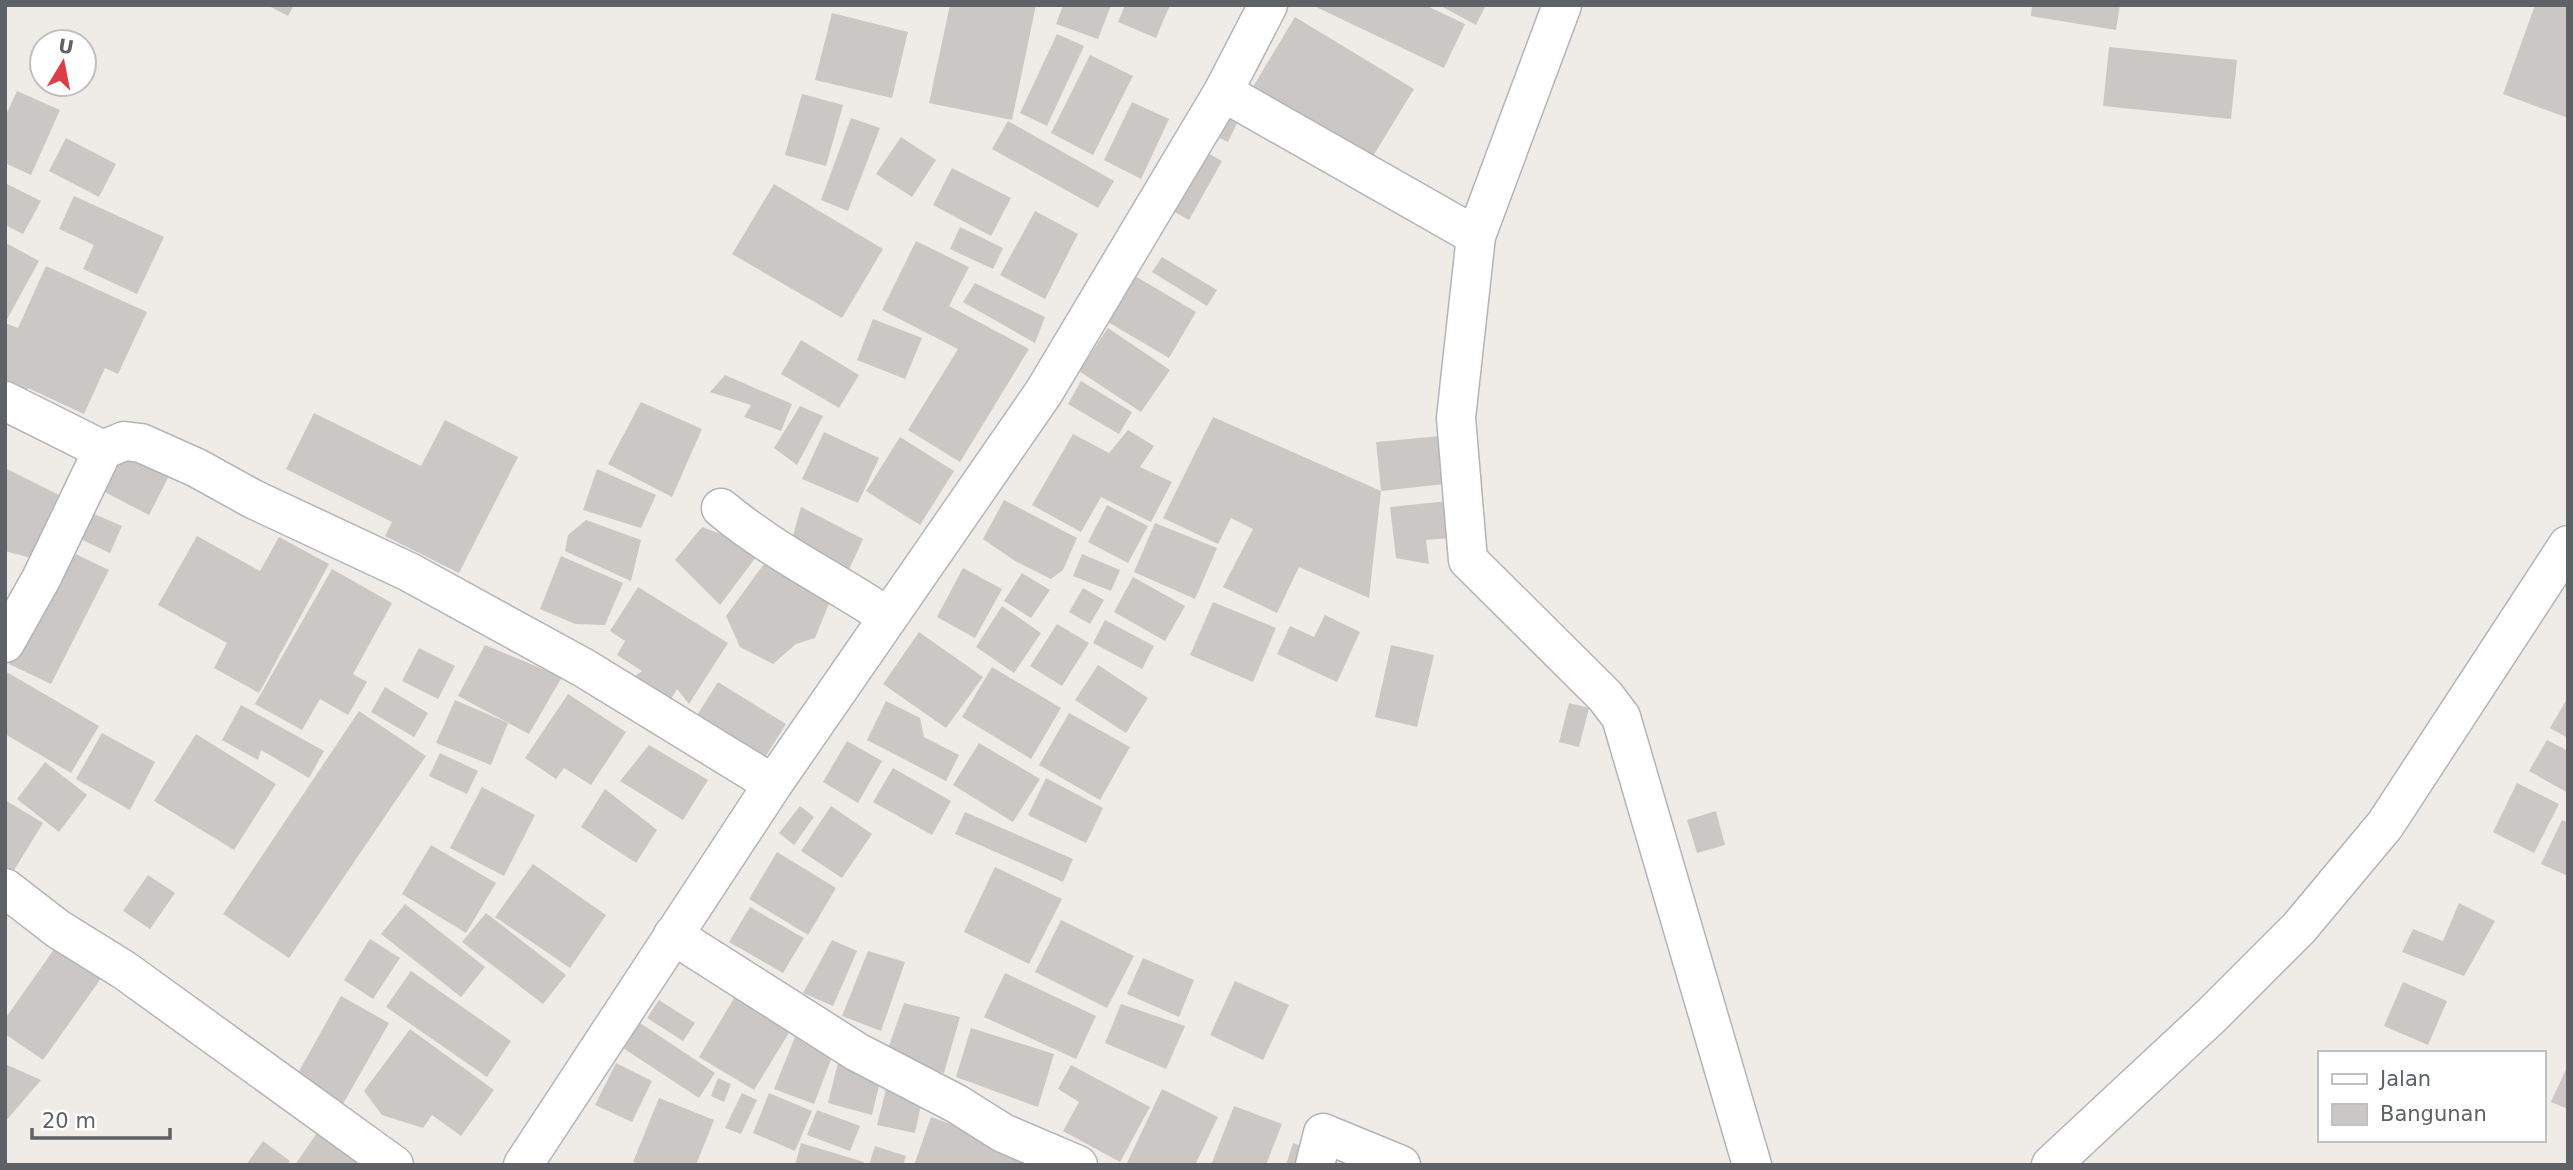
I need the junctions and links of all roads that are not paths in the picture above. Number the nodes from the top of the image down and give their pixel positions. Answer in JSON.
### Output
{"nodes":[{"id":1,"x":1268,"y":5,"type":"edge"},
{"id":2,"x":1562,"y":5,"type":"edge"},
{"id":3,"x":1223,"y":92,"type":"junction"},
{"id":4,"x":1476,"y":236,"type":"junction"},
{"id":5,"x":5,"y":401,"type":"edge"},
{"id":6,"x":103,"y":450,"type":"junction"},
{"id":7,"x":722,"y":508,"type":"dead end"},
{"id":8,"x":2568,"y":545,"type":"edge"},
{"id":9,"x":888,"y":617,"type":"junction"},
{"id":10,"x":5,"y":643,"type":"edge"},
{"id":11,"x":773,"y":785,"type":"junction"},
{"id":12,"x":5,"y":888,"type":"edge"},
{"id":13,"x":673,"y":935,"type":"junction"},
{"id":14,"x":394,"y":1165,"type":"edge"},
{"id":15,"x":523,"y":1165,"type":"edge"},
{"id":16,"x":1078,"y":1165,"type":"edge"},
{"id":17,"x":1315,"y":1165,"type":"edge"},
{"id":18,"x":1401,"y":1165,"type":"edge"},
{"id":19,"x":1752,"y":1165,"type":"edge"},
{"id":20,"x":2051,"y":1165,"type":"edge"}],
"edges":[{"from":1,"to":3,"type":"street"},
{"from":2,"to":4,"type":"street"},
{"from":3,"to":4,"type":"street"},
{"from":3,"to":9,"type":"street"},
{"from":4,"to":19,"type":"street"},
{"from":5,"to":6,"type":"street"},
{"from":6,"to":10,"type":"street"},
{"from":6,"to":11,"type":"street"},
{"from":7,"to":9,"type":"street"},
{"from":8,"to":20,"type":"street"},
{"from":9,"to":11,"type":"street"},
{"from":11,"to":13,"type":"street"},
{"from":12,"to":14,"type":"street"},
{"from":13,"to":15,"type":"street"},
{"from":13,"to":16,"type":"street"},
{"from":17,"to":18,"type":"street"}]}
